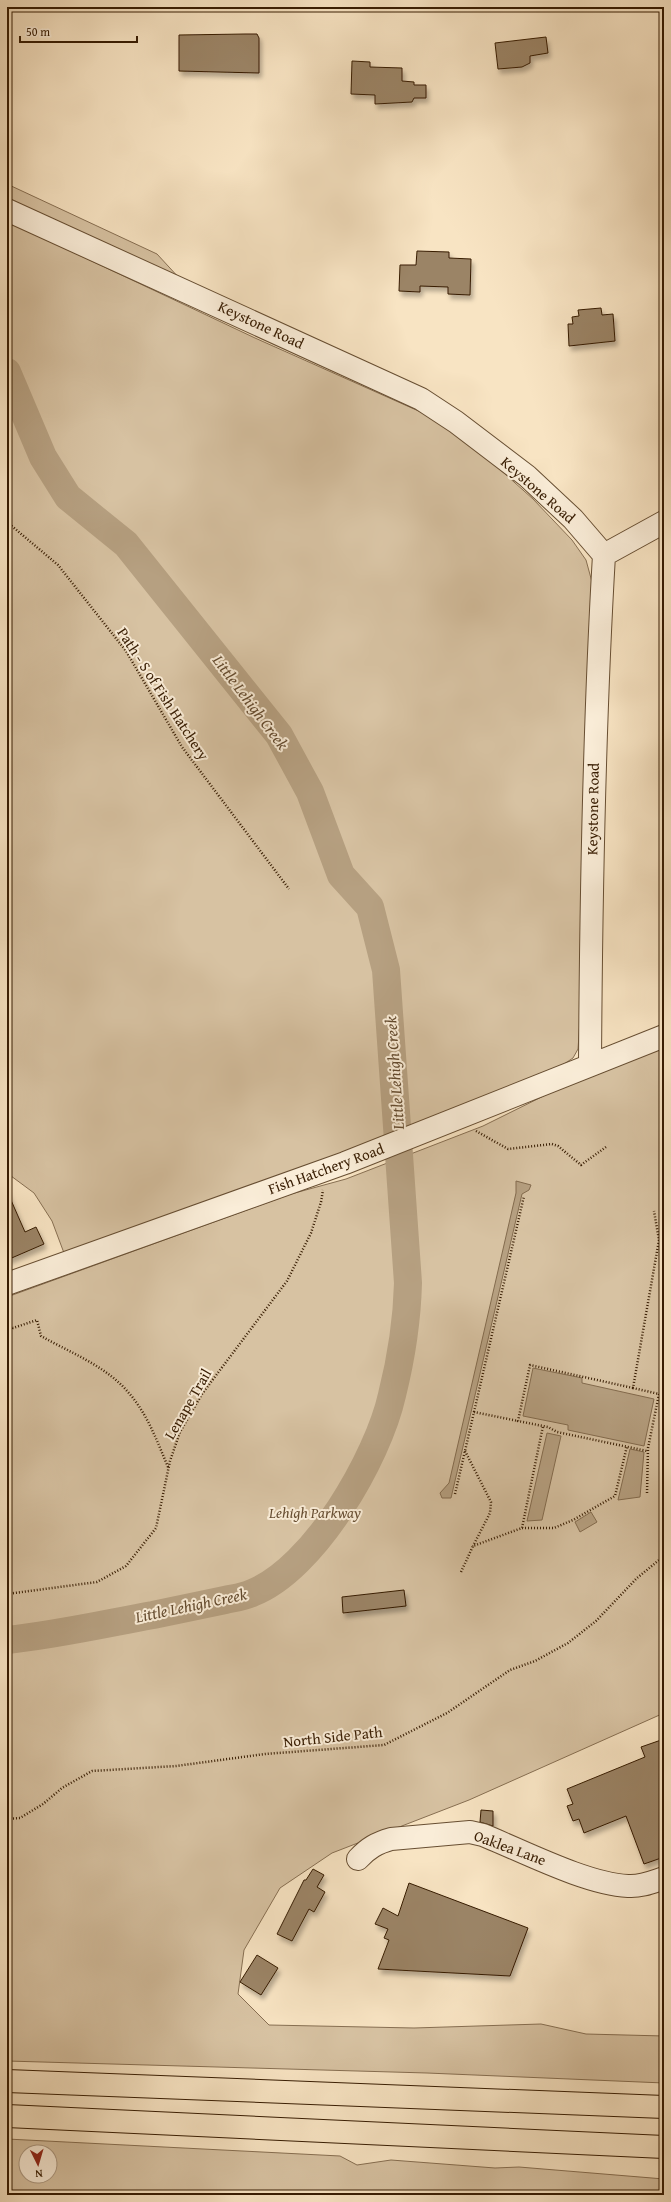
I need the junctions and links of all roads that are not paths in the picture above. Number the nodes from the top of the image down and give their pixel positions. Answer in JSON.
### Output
{"nodes":[{"id":1,"x":7,"y":210,"type":"edge"},
{"id":2,"x":664,"y":522,"type":"edge"},
{"id":3,"x":604,"y":555,"type":"junction"},
{"id":4,"x":664,"y":1036,"type":"edge"},
{"id":5,"x":590,"y":1064,"type":"junction"},
{"id":6,"x":7,"y":1284,"type":"edge"},
{"id":7,"x":358,"y":1859,"type":"dead end"},
{"id":8,"x":664,"y":1878,"type":"edge"},
{"id":9,"x":7,"y":2081,"type":"edge"},
{"id":10,"x":664,"y":2107,"type":"edge"},
{"id":11,"x":7,"y":2116,"type":"edge"},
{"id":12,"x":659,"y":2148,"type":"edge"}],
"edges":[{"from":1,"to":3,"type":"street","name":"Keystone Road"},
{"from":2,"to":3,"type":"street"},
{"from":3,"to":5,"type":"street","name":"Keystone Road"},
{"from":4,"to":5,"type":"street","name":"Fish Hatchery Road"},
{"from":5,"to":6,"type":"street","name":"Fish Hatchery Road"},
{"from":7,"to":8,"type":"street","name":"Oaklea Lane"},
{"from":9,"to":10,"type":"highway"},
{"from":11,"to":12,"type":"highway"}]}
